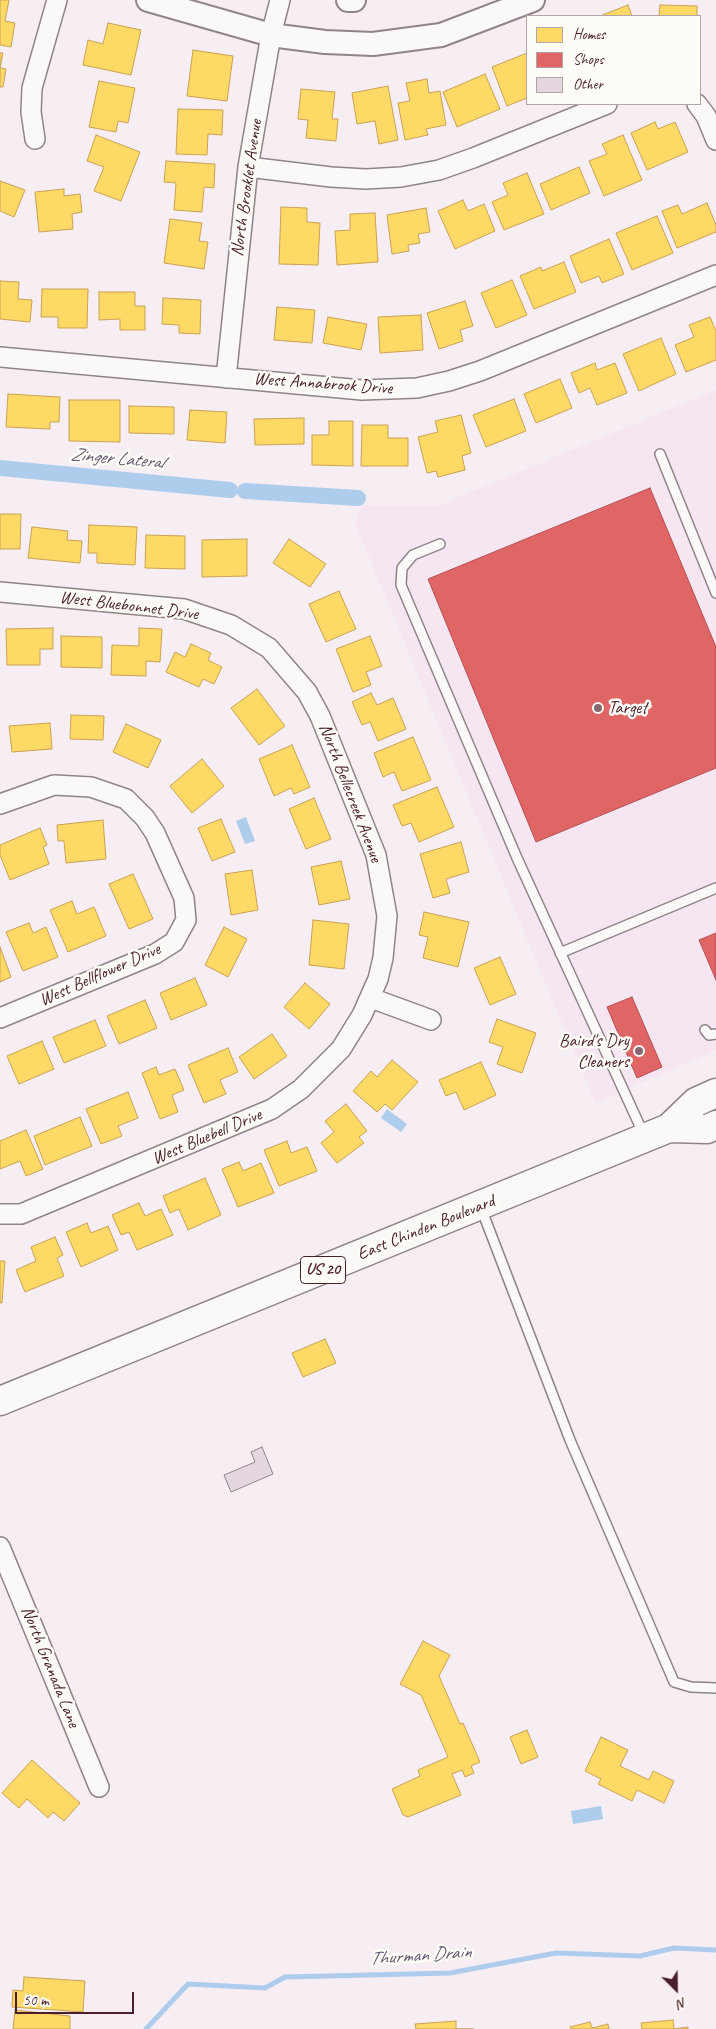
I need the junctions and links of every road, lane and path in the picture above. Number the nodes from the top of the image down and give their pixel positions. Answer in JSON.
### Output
{"nodes":[{"id":1,"x":57,"y":0,"type":"edge"},
{"id":2,"x":148,"y":0,"type":"edge"},
{"id":3,"x":280,"y":0,"type":"edge"},
{"id":4,"x":348,"y":0,"type":"edge"},
{"id":5,"x":354,"y":0,"type":"edge"},
{"id":6,"x":522,"y":2,"type":"edge"},
{"id":7,"x":271,"y":35,"type":"junction"},
{"id":8,"x":605,"y":105,"type":"edge"},
{"id":9,"x":698,"y":105,"type":"edge"},
{"id":10,"x":35,"y":138,"type":"dead end"},
{"id":11,"x":716,"y":140,"type":"edge"},
{"id":12,"x":248,"y":167,"type":"junction"},
{"id":13,"x":716,"y":276,"type":"edge"},
{"id":14,"x":0,"y":357,"type":"edge"},
{"id":15,"x":226,"y":378,"type":"junction"},
{"id":16,"x":660,"y":454,"type":"dead end"},
{"id":17,"x":440,"y":544,"type":"dead end"},
{"id":18,"x":0,"y":592,"type":"edge"},
{"id":19,"x":716,"y":593,"type":"edge"},
{"id":20,"x":252,"y":638,"type":"joint"},
{"id":21,"x":0,"y":804,"type":"edge"},
{"id":22,"x":716,"y":890,"type":"edge"},
{"id":23,"x":560,"y":953,"type":"junction"},
{"id":24,"x":371,"y":998,"type":"junction"},
{"id":25,"x":0,"y":1018,"type":"edge"},
{"id":26,"x":431,"y":1020,"type":"dead end"},
{"id":27,"x":704,"y":1030,"type":"dead end"},
{"id":28,"x":716,"y":1034,"type":"edge"},
{"id":29,"x":716,"y":1093,"type":"edge"},
{"id":30,"x":716,"y":1126,"type":"edge"},
{"id":31,"x":657,"y":1133,"type":"junction"},
{"id":32,"x":480,"y":1206,"type":"junction"},
{"id":33,"x":0,"y":1214,"type":"edge"},
{"id":34,"x":0,"y":1401,"type":"edge"},
{"id":35,"x":0,"y":1547,"type":"edge"},
{"id":36,"x":716,"y":1688,"type":"edge"},
{"id":37,"x":99,"y":1787,"type":"dead end"}],
"edges":[{"from":1,"to":10,"type":"street"},
{"from":2,"to":7,"type":"street"},
{"from":3,"to":7,"type":"street","name":"North Brooklet Avenue"},
{"from":4,"to":5,"type":"street"},
{"from":6,"to":7,"type":"street"},
{"from":7,"to":12,"type":"street","name":"North Brooklet Avenue"},
{"from":8,"to":12,"type":"street"},
{"from":9,"to":11,"type":"street"},
{"from":12,"to":15,"type":"street","name":"North Brooklet Avenue"},
{"from":13,"to":15,"type":"street","name":"West Annabrook Drive"},
{"from":14,"to":15,"type":"street","name":"West Annabrook Drive"},
{"from":16,"to":19,"type":"lane"},
{"from":17,"to":23,"type":"lane"},
{"from":18,"to":20,"type":"street","name":"West Bluebonnet Drive"},
{"from":20,"to":24,"type":"street","name":"North Bellecreek Avenue"},
{"from":21,"to":25,"type":"street","name":"West Bellflower Drive"},
{"from":22,"to":23,"type":"lane"},
{"from":23,"to":31,"type":"lane"},
{"from":24,"to":26,"type":"street"},
{"from":24,"to":33,"type":"street","name":"West Bluebell Drive"},
{"from":27,"to":28,"type":"lane"},
{"from":29,"to":31,"type":"main road","number":"US 20"},
{"from":30,"to":31,"type":"main road","name":"East Chinden Boulevard","number":"US 20"},
{"from":31,"to":32,"type":"main road","name":"East Chinden Boulevard","number":"US 20"},
{"from":32,"to":34,"type":"main road","name":"East Chinden Boulevard","number":"US 20"},
{"from":32,"to":36,"type":"lane"},
{"from":35,"to":37,"type":"street","name":"North Granada Lane"}]}
